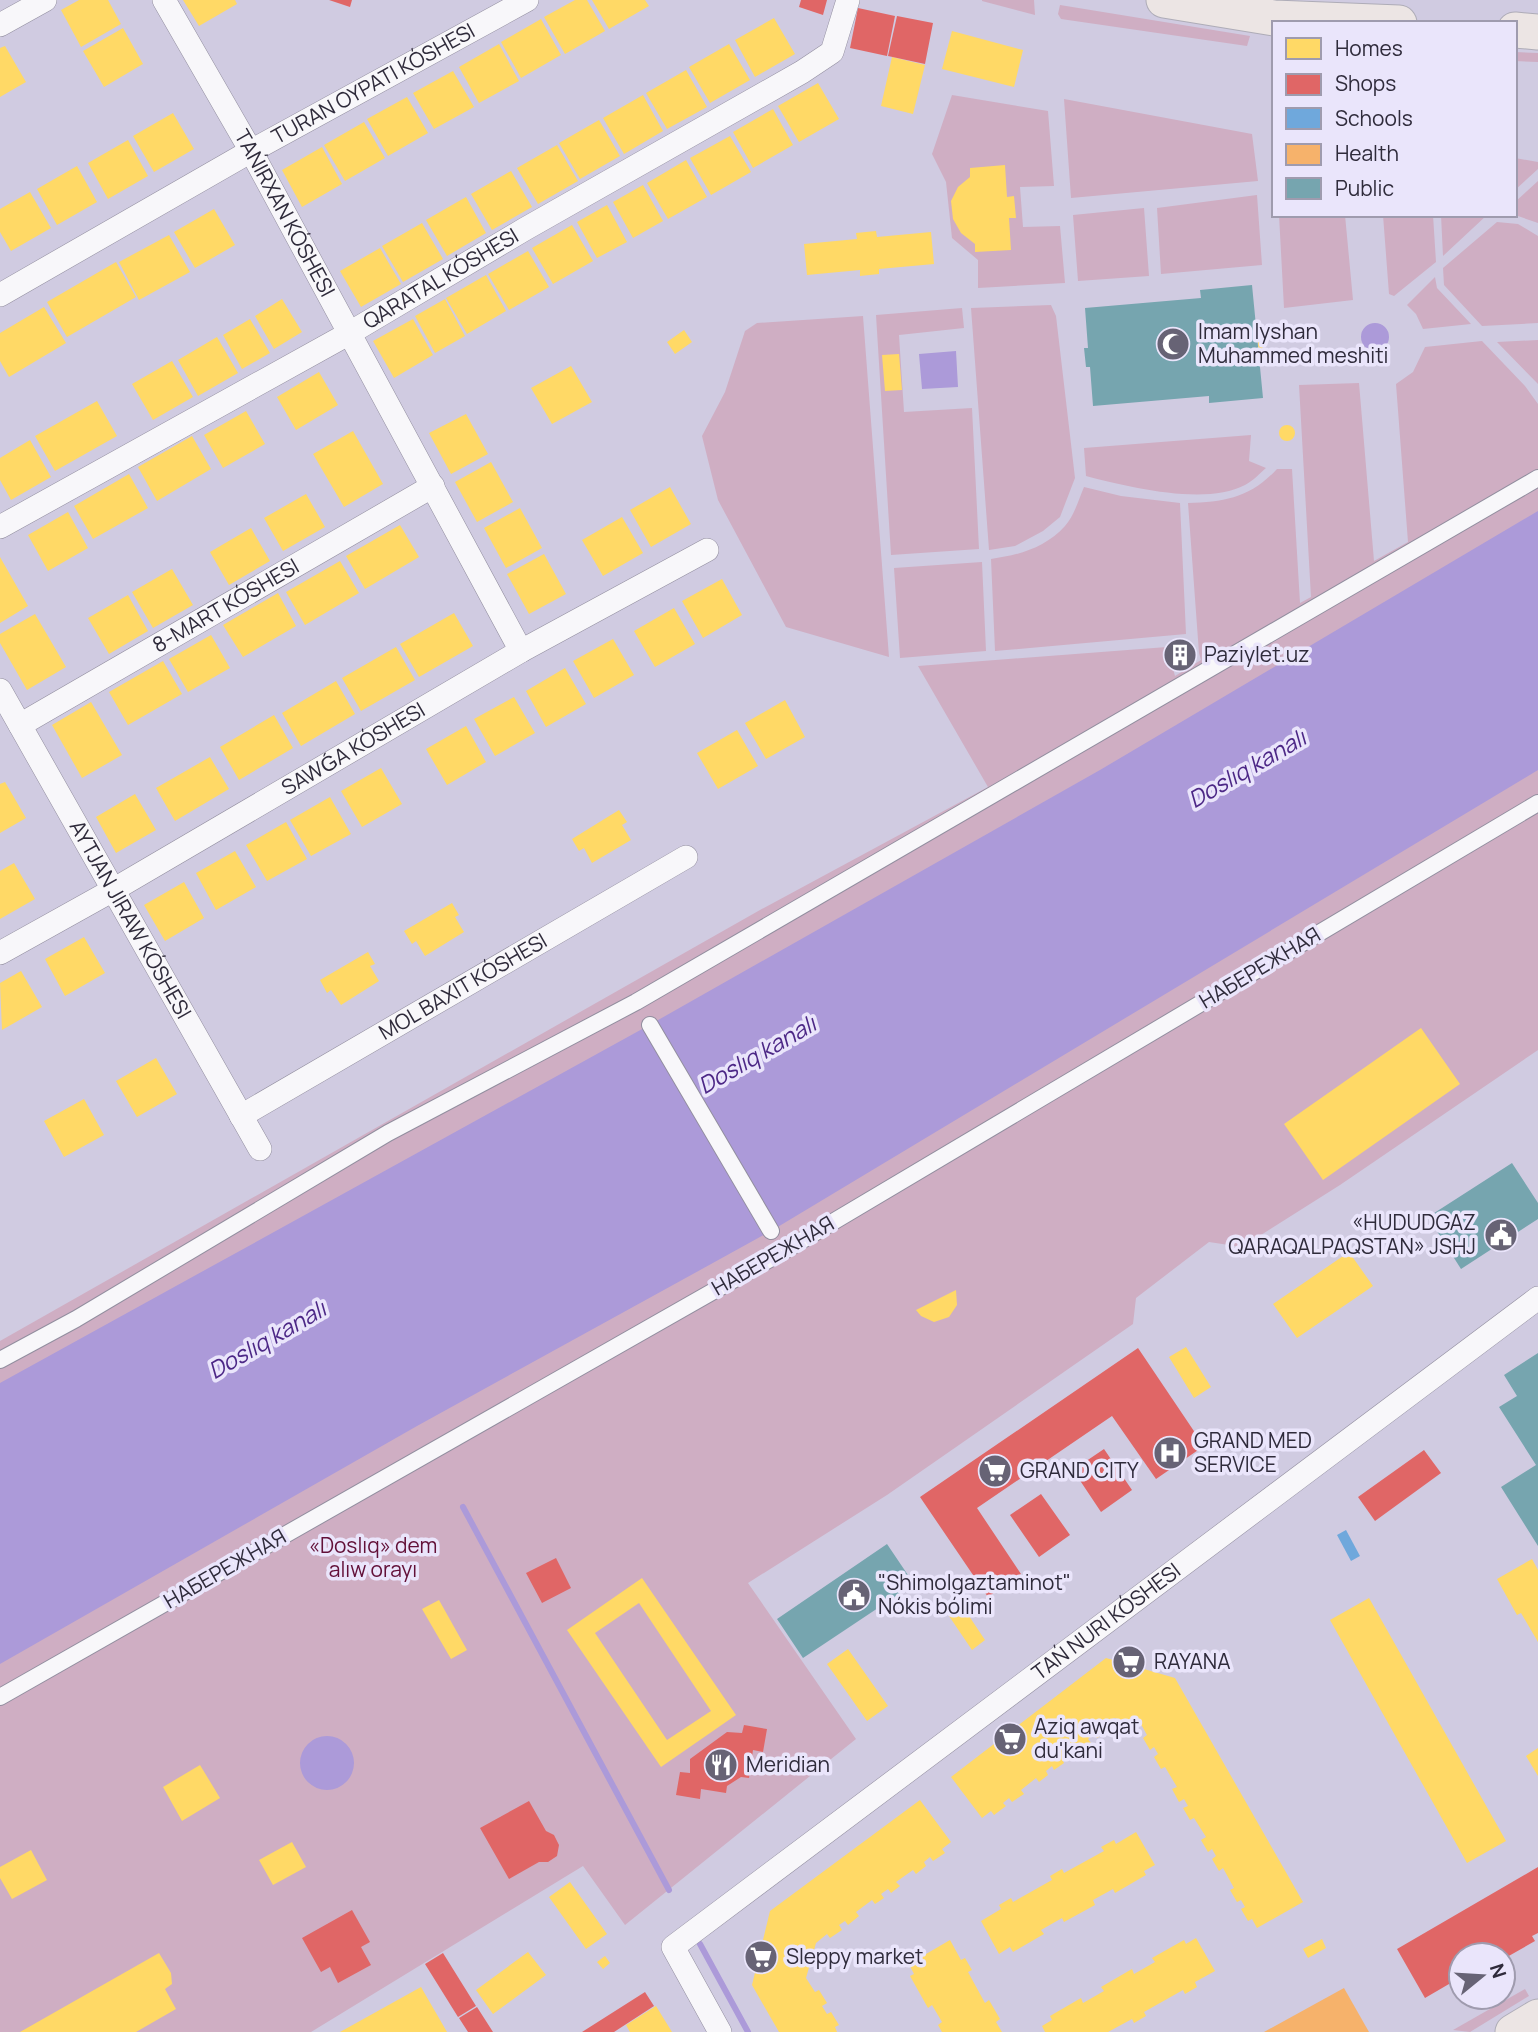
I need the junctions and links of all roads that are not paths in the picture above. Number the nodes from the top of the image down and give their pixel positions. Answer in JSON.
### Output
{"nodes":[{"id":1,"x":45,"y":0,"type":"edge"},
{"id":2,"x":164,"y":0,"type":"edge"},
{"id":3,"x":527,"y":0,"type":"edge"},
{"id":4,"x":848,"y":0,"type":"edge"},
{"id":5,"x":1164,"y":0,"type":"edge"},
{"id":6,"x":1349,"y":21,"type":"edge"},
{"id":7,"x":0,"y":25,"type":"edge"},
{"id":8,"x":1517,"y":30,"type":"edge"},
{"id":9,"x":1538,"y":32,"type":"edge"},
{"id":10,"x":251,"y":151,"type":"junction"},
{"id":11,"x":0,"y":295,"type":"edge"},
{"id":12,"x":348,"y":334,"type":"junction"},
{"id":13,"x":1538,"y":478,"type":"edge"},
{"id":14,"x":433,"y":486,"type":"junction"},
{"id":15,"x":0,"y":527,"type":"edge"},
{"id":16,"x":707,"y":550,"type":"dead end"},
{"id":17,"x":521,"y":651,"type":"junction"},
{"id":18,"x":0,"y":690,"type":"edge"},
{"id":19,"x":20,"y":725,"type":"junction"},
{"id":20,"x":1538,"y":803,"type":"edge"},
{"id":21,"x":686,"y":857,"type":"dead end"},
{"id":22,"x":113,"y":890,"type":"junction"},
{"id":23,"x":0,"y":953,"type":"edge"},
{"id":24,"x":649,"y":1025,"type":"dead end"},
{"id":25,"x":241,"y":1116,"type":"junction"},
{"id":26,"x":260,"y":1149,"type":"dead end"},
{"id":27,"x":771,"y":1231,"type":"dead end"},
{"id":28,"x":1538,"y":1298,"type":"edge"},
{"id":29,"x":0,"y":1360,"type":"edge"},
{"id":30,"x":0,"y":1697,"type":"edge"},
{"id":31,"x":1538,"y":2017,"type":"edge"},
{"id":32,"x":720,"y":2032,"type":"edge"},
{"id":33,"x":1513,"y":2032,"type":"edge"}],
"edges":[{"from":1,"to":7,"type":"street"},
{"from":2,"to":10,"type":"street","name":"TAŃIRXAN KÓSHESI"},
{"from":3,"to":10,"type":"street"},
{"from":4,"to":12,"type":"street","name":"QARATAL KÓSHESI"},
{"from":5,"to":6,"type":"main road"},
{"from":8,"to":9,"type":"main road"},
{"from":10,"to":11,"type":"street"},
{"from":10,"to":12,"type":"street","name":"TAŃIRXAN KÓSHESI"},
{"from":12,"to":14,"type":"street","name":"TAŃIRXAN KÓSHESI"},
{"from":12,"to":15,"type":"street","name":"QARATAL KÓSHESI"},
{"from":13,"to":29,"type":"street"},
{"from":14,"to":17,"type":"street","name":"TAŃIRXAN KÓSHESI"},
{"from":14,"to":19,"type":"street","name":"8-MART KÓSHESI"},
{"from":16,"to":17,"type":"street","name":"SAWǴA KÓSHESI"},
{"from":17,"to":22,"type":"street","name":"SAWǴA KÓSHESI"},
{"from":18,"to":19,"type":"street"},
{"from":19,"to":22,"type":"street"},
{"from":20,"to":30,"type":"street","name":"НАБЕРЕЖНАЯ"},
{"from":21,"to":25,"type":"street"},
{"from":22,"to":23,"type":"street","name":"SAWǴA KÓSHESI"},
{"from":22,"to":25,"type":"street"},
{"from":24,"to":27,"type":"street"},
{"from":25,"to":26,"type":"street"},
{"from":28,"to":32,"type":"street"},
{"from":31,"to":33,"type":"main road"}]}
